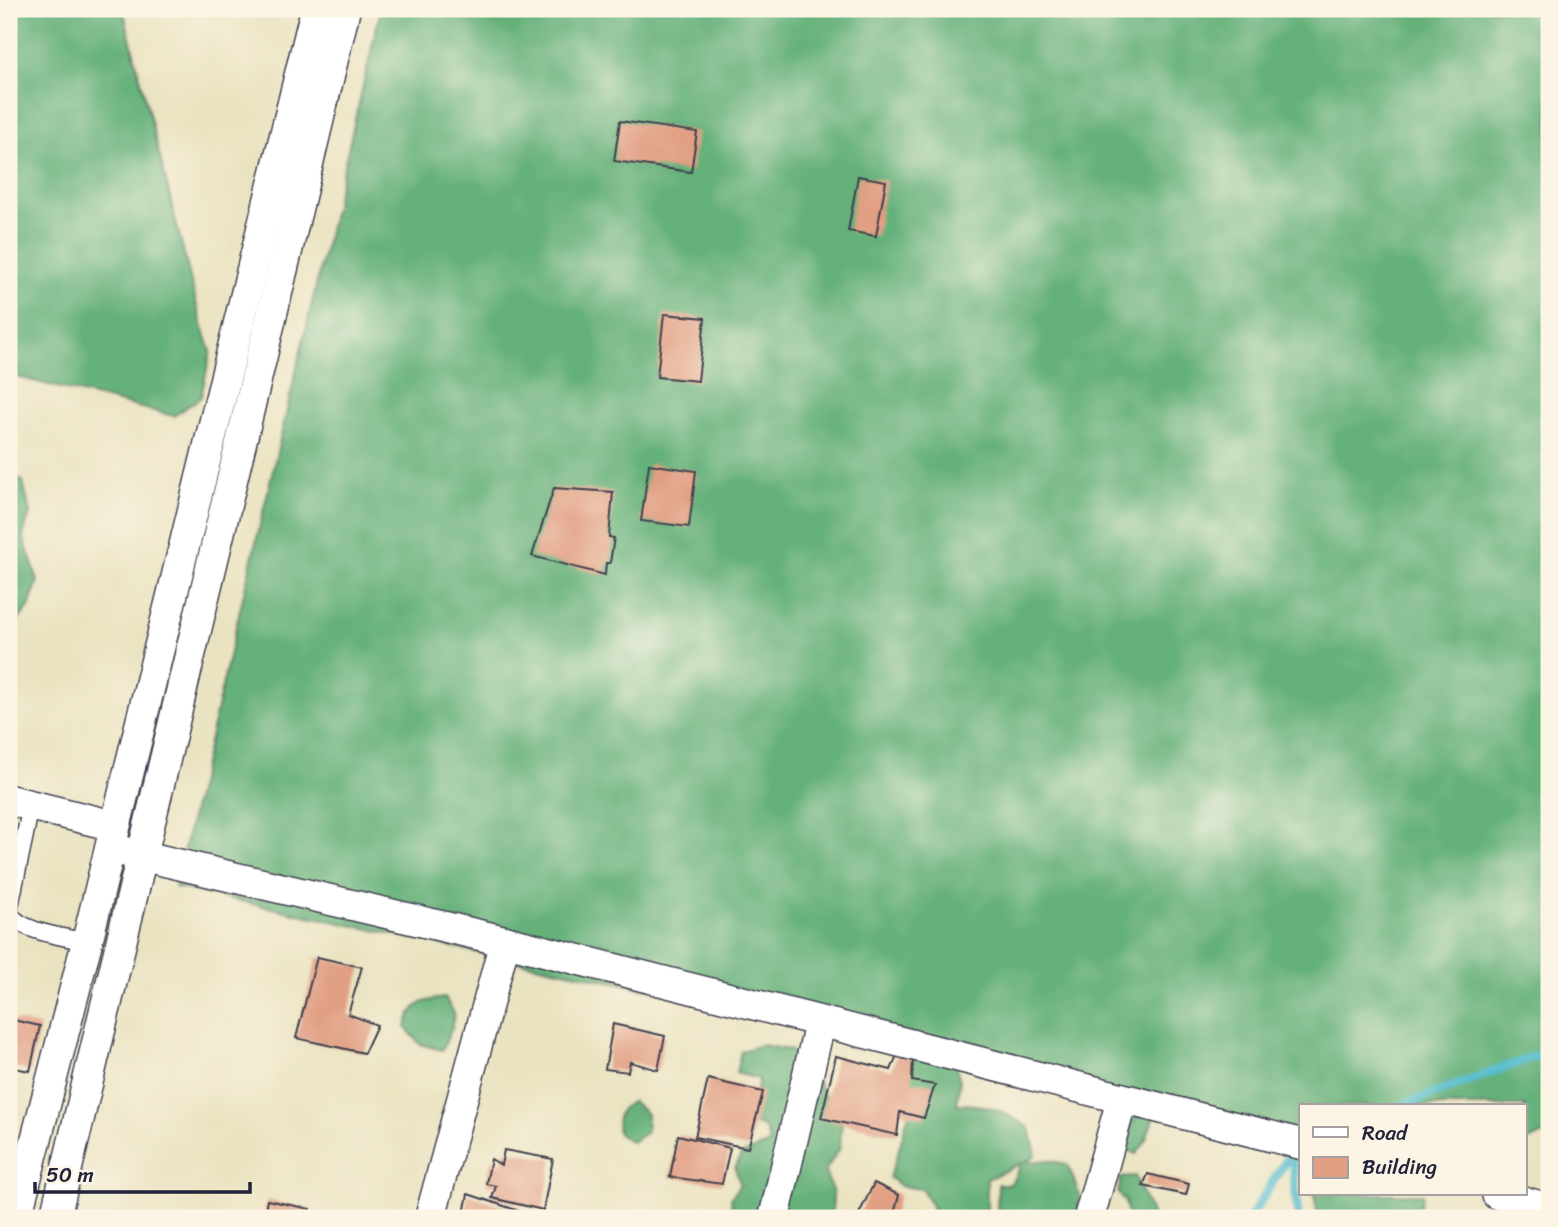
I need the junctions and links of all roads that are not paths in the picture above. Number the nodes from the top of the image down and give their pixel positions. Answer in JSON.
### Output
{"nodes":[{"id":1,"x":316,"y":9,"type":"edge"},
{"id":2,"x":345,"y":9,"type":"edge"},
{"id":3,"x":20,"y":803,"type":"edge"},
{"id":4,"x":112,"y":837,"type":"junction"},
{"id":5,"x":142,"y":856,"type":"junction"},
{"id":6,"x":9,"y":911,"type":"edge"},
{"id":7,"x":505,"y":941,"type":"junction"},
{"id":8,"x":87,"y":942,"type":"junction"},
{"id":9,"x":820,"y":1023,"type":"junction"},
{"id":10,"x":1122,"y":1099,"type":"junction"},
{"id":11,"x":1299,"y":1143,"type":"edge"},
{"id":12,"x":1504,"y":1196,"type":"edge"},
{"id":13,"x":1549,"y":1209,"type":"edge"},
{"id":14,"x":16,"y":1218,"type":"edge"},
{"id":15,"x":55,"y":1218,"type":"edge"},
{"id":16,"x":430,"y":1218,"type":"edge"},
{"id":17,"x":774,"y":1218,"type":"edge"},
{"id":18,"x":1089,"y":1218,"type":"edge"}],
"edges":[{"from":1,"to":4,"type":"street"},
{"from":2,"to":5,"type":"street"},
{"from":3,"to":4,"type":"street"},
{"from":3,"to":6,"type":"lane"},
{"from":4,"to":5,"type":"street"},
{"from":4,"to":8,"type":"street"},
{"from":5,"to":7,"type":"street"},
{"from":5,"to":15,"type":"street"},
{"from":6,"to":8,"type":"lane"},
{"from":7,"to":9,"type":"street"},
{"from":7,"to":16,"type":"street"},
{"from":8,"to":14,"type":"street"},
{"from":9,"to":10,"type":"street"},
{"from":9,"to":17,"type":"street"},
{"from":10,"to":11,"type":"street"},
{"from":10,"to":18,"type":"street"},
{"from":12,"to":13,"type":"street"}]}
